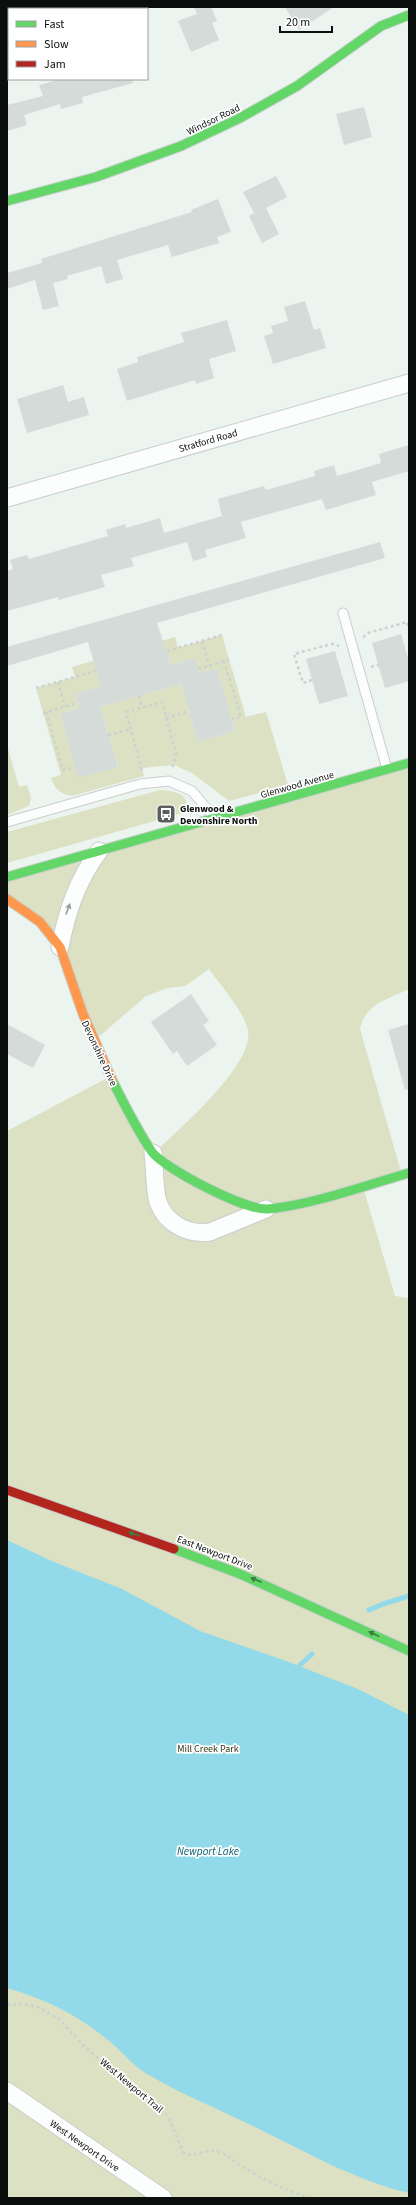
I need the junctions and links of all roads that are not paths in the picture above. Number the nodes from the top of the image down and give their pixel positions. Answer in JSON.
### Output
{"nodes":[{"id":1,"x":409,"y":15,"type":"edge"},
{"id":2,"x":7,"y":201,"type":"edge"},
{"id":3,"x":409,"y":383,"type":"edge"},
{"id":4,"x":7,"y":498,"type":"edge"},
{"id":5,"x":342,"y":613,"type":"dead end"},
{"id":6,"x":409,"y":763,"type":"edge"},
{"id":7,"x":387,"y":769,"type":"junction"},
{"id":8,"x":214,"y":818,"type":"junction"},
{"id":9,"x":7,"y":822,"type":"edge"},
{"id":10,"x":99,"y":851,"type":"junction"},
{"id":11,"x":7,"y":877,"type":"edge"},
{"id":12,"x":7,"y":899,"type":"edge"},
{"id":13,"x":60,"y":947,"type":"junction"},
{"id":14,"x":154,"y":1153,"type":"junction"},
{"id":15,"x":409,"y":1173,"type":"edge"},
{"id":16,"x":266,"y":1209,"type":"junction"},
{"id":17,"x":7,"y":1490,"type":"edge"},
{"id":18,"x":409,"y":1651,"type":"edge"},
{"id":19,"x":7,"y":2092,"type":"edge"},
{"id":20,"x":163,"y":2198,"type":"edge"}],
"edges":[{"from":1,"to":2,"type":"street","name":"Windsor Road"},
{"from":3,"to":4,"type":"street","name":"Stratford Road"},
{"from":5,"to":7,"type":"lane"},
{"from":6,"to":7,"type":"street","name":"Glenwood Avenue"},
{"from":7,"to":8,"type":"street","name":"Glenwood Avenue"},
{"from":8,"to":9,"type":"lane"},
{"from":8,"to":10,"type":"street","name":"Glenwood Avenue"},
{"from":10,"to":11,"type":"street","name":"Glenwood Avenue"},
{"from":13,"to":10,"type":"street","one_way":true},
{"from":12,"to":13,"type":"street","name":"Devonshire Drive"},
{"from":13,"to":14,"type":"street","name":"Devonshire Drive"},
{"from":14,"to":16,"type":"street","name":"Devonshire Drive"},
{"from":14,"to":16,"type":"street","name":"Devonshire Drive"},
{"from":15,"to":16,"type":"street","name":"Devonshire Drive"},
{"from":18,"to":17,"type":"street","name":"East Newport Drive","one_way":true},
{"from":19,"to":20,"type":"street","name":"West Newport Drive"}]}
